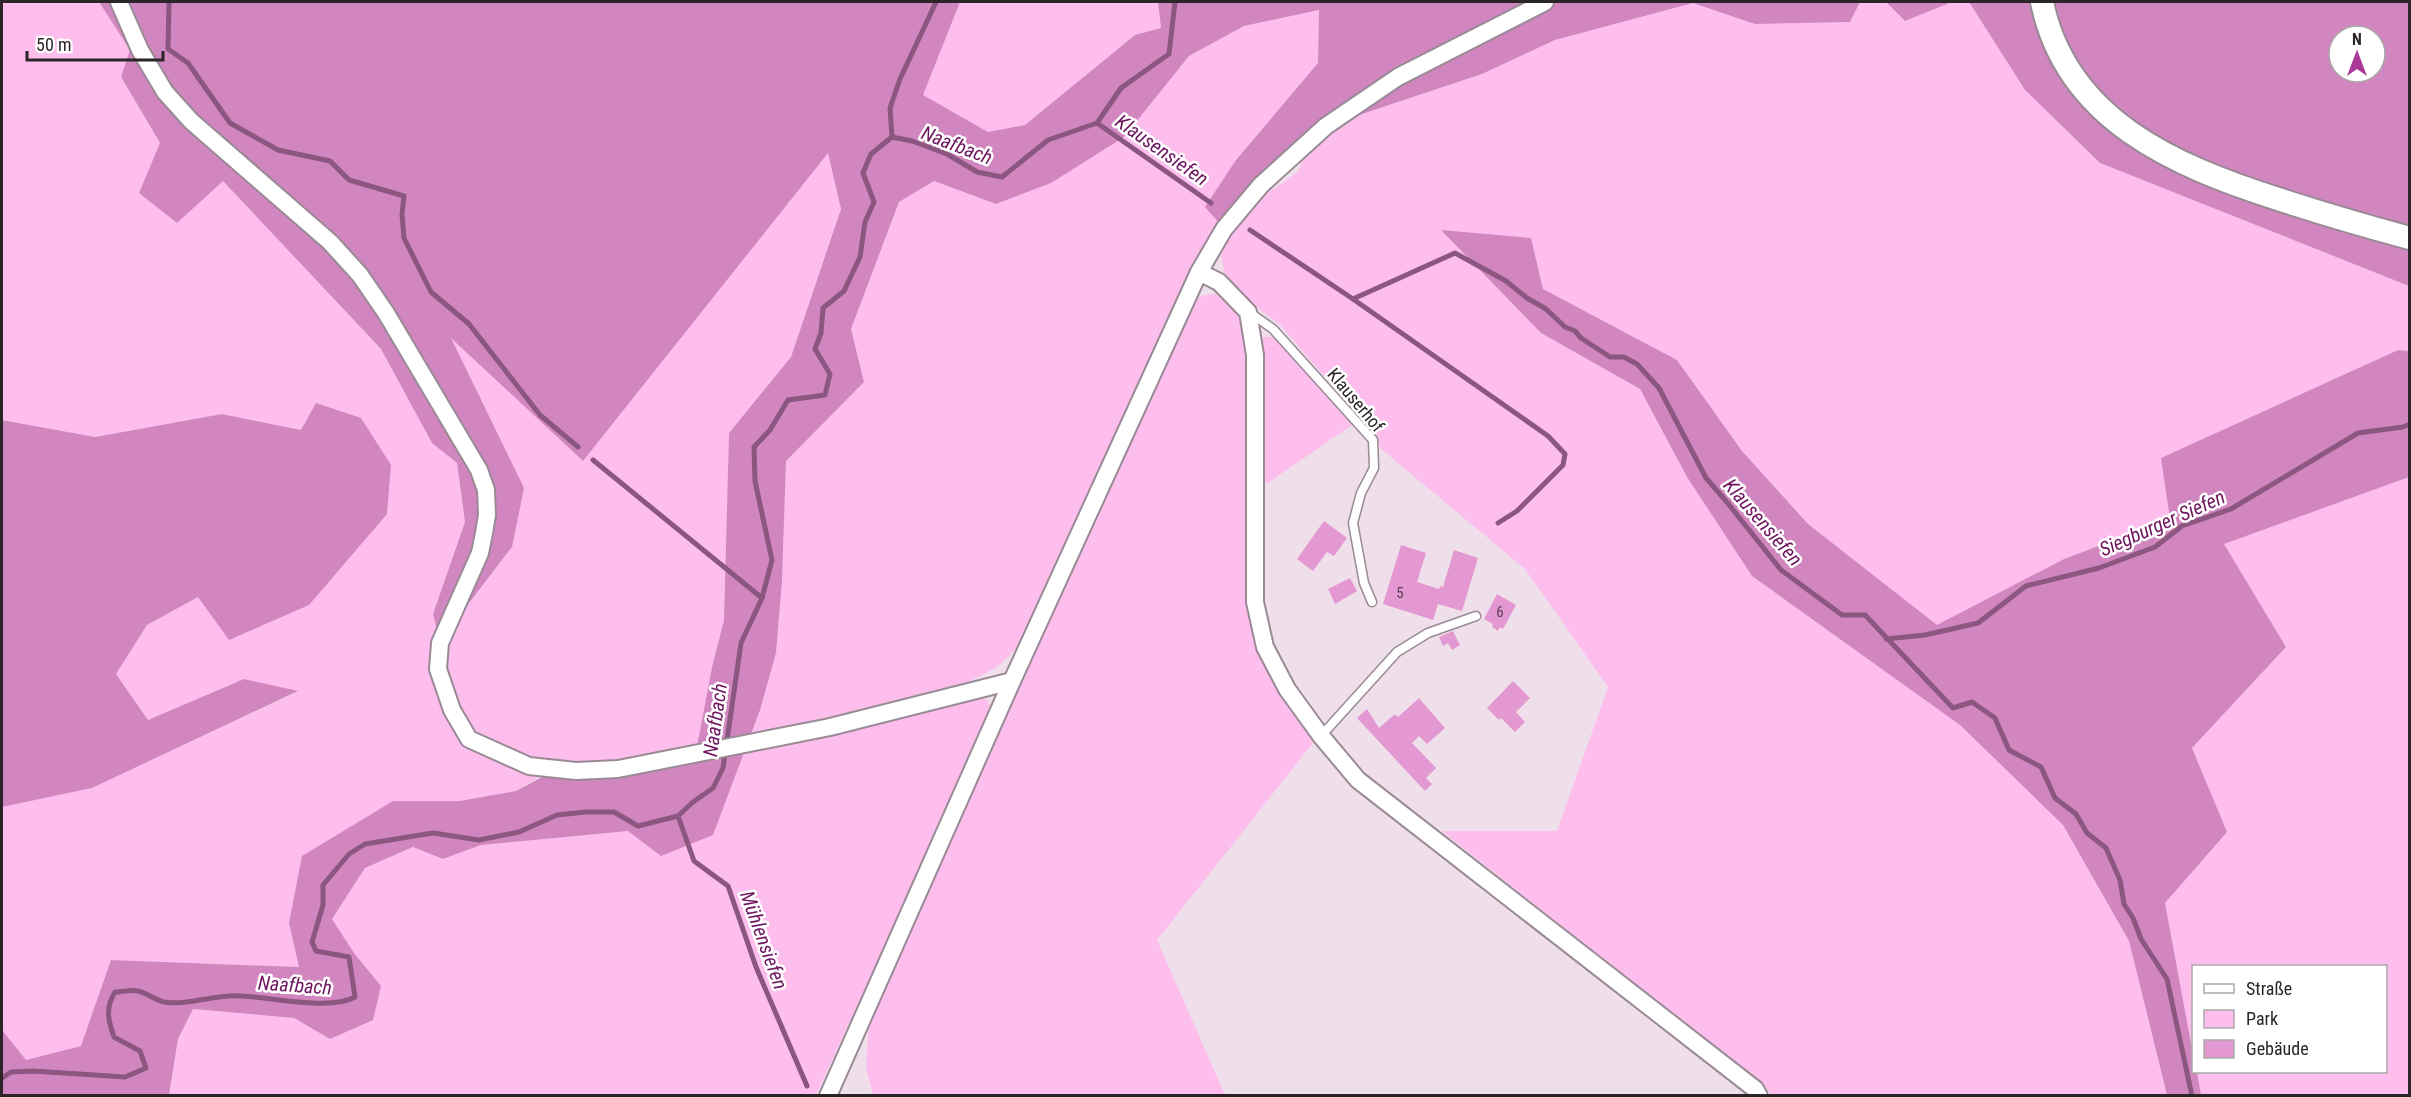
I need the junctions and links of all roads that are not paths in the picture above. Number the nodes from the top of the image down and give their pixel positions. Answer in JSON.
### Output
{"nodes":[{"id":1,"x":119,"y":2,"type":"edge"},
{"id":2,"x":1545,"y":2,"type":"edge"},
{"id":3,"x":2042,"y":2,"type":"edge"},
{"id":4,"x":2409,"y":238,"type":"edge"},
{"id":5,"x":1200,"y":272,"type":"junction"},
{"id":6,"x":1248,"y":312,"type":"junction"},
{"id":7,"x":1372,"y":602,"type":"dead end"},
{"id":8,"x":1476,"y":616,"type":"dead end"},
{"id":9,"x":1012,"y":681,"type":"junction"},
{"id":10,"x":1321,"y":736,"type":"junction"},
{"id":11,"x":828,"y":1095,"type":"edge"},
{"id":12,"x":1759,"y":1095,"type":"edge"}],
"edges":[{"from":1,"to":9,"type":"street"},
{"from":2,"to":5,"type":"street"},
{"from":3,"to":4,"type":"main road"},
{"from":5,"to":6,"type":"street"},
{"from":5,"to":9,"type":"street"},
{"from":6,"to":7,"type":"lane","name":"Klauserhof"},
{"from":6,"to":10,"type":"street"},
{"from":8,"to":10,"type":"lane"},
{"from":9,"to":11,"type":"street"},
{"from":10,"to":12,"type":"street"}]}
